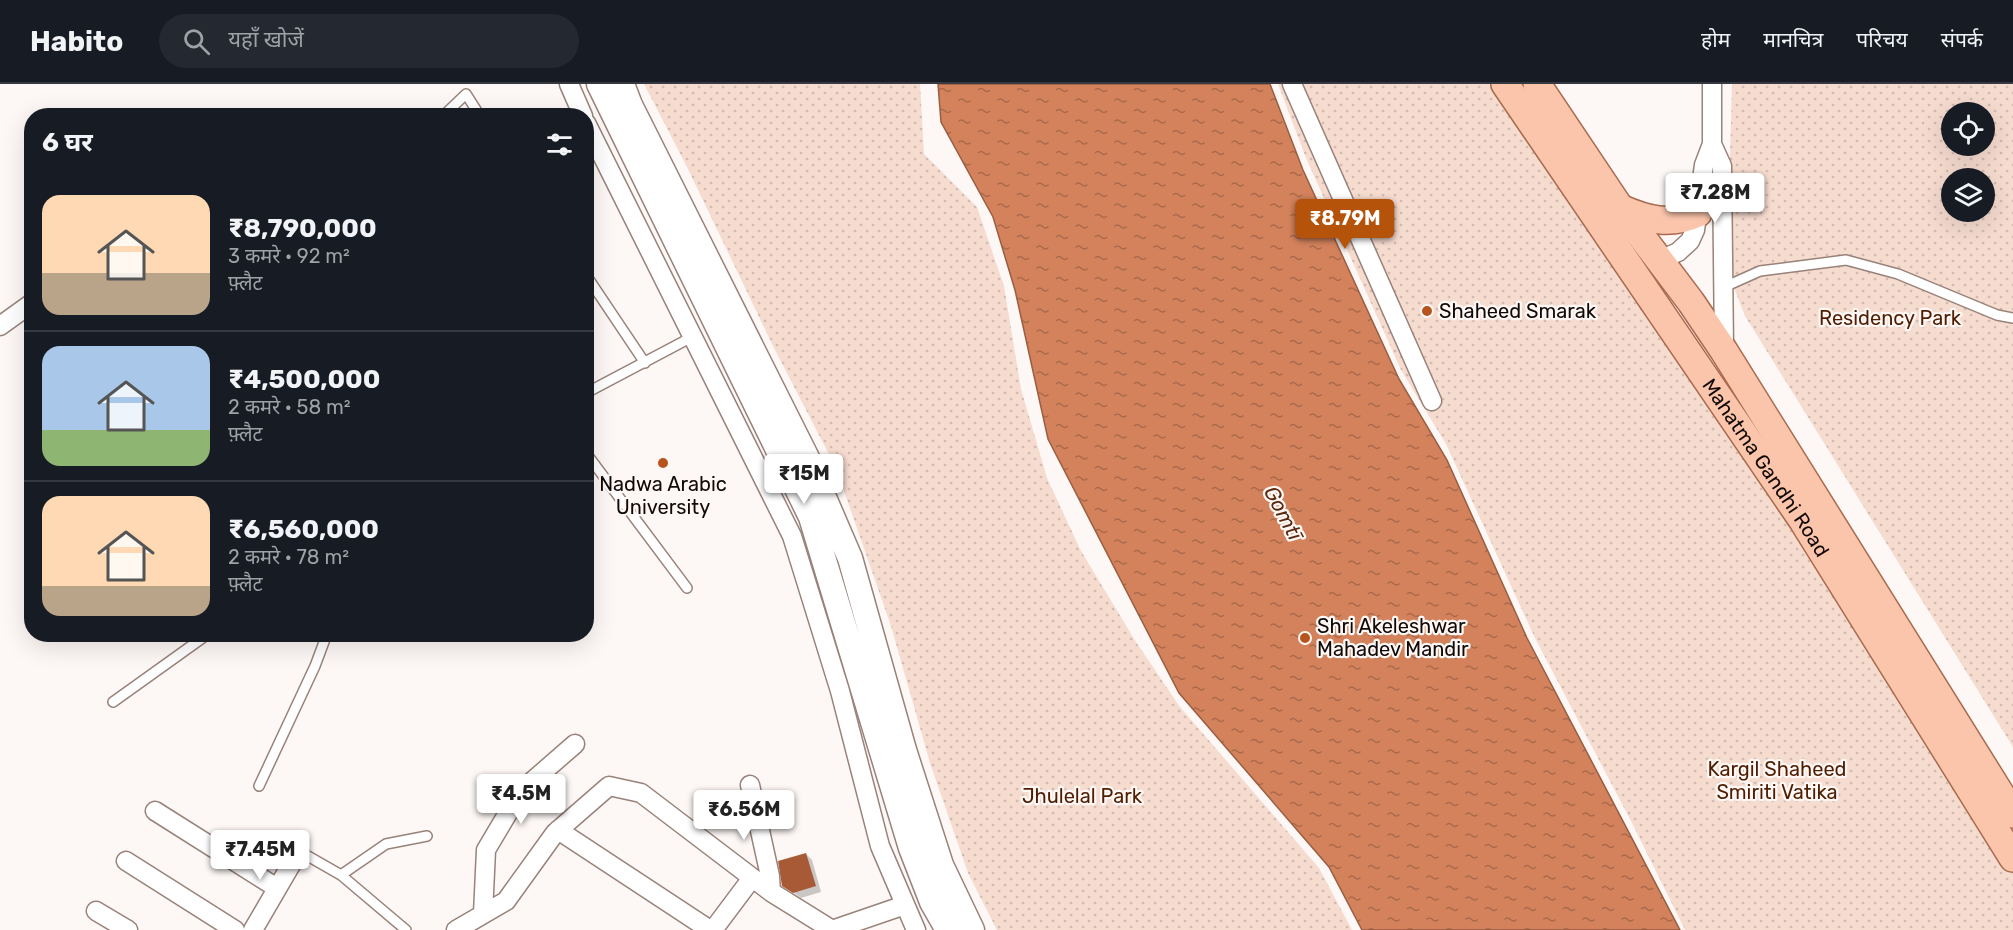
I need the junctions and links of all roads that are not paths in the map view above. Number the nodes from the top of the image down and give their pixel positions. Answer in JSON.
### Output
{"nodes":[{"id":1,"x":569,"y":84,"type":"edge"},
{"id":2,"x":599,"y":84,"type":"edge"},
{"id":3,"x":622,"y":84,"type":"edge"},
{"id":4,"x":1292,"y":84,"type":"edge"},
{"id":5,"x":1505,"y":84,"type":"edge"},
{"id":6,"x":1537,"y":84,"type":"edge"},
{"id":7,"x":1712,"y":84,"type":"edge"},
{"id":8,"x":451,"y":108,"type":"edge"},
{"id":9,"x":475,"y":108,"type":"edge"},
{"id":10,"x":579,"y":108,"type":"edge"},
{"id":11,"x":594,"y":140,"type":"edge"},
{"id":12,"x":1712,"y":144,"type":"junction"},
{"id":13,"x":1620,"y":208,"type":"junction"},
{"id":14,"x":1698,"y":213,"type":"junction"},
{"id":15,"x":1660,"y":260,"type":"junction"},
{"id":16,"x":594,"y":287,"type":"edge"},
{"id":17,"x":1722,"y":288,"type":"junction"},
{"id":18,"x":24,"y":309,"type":"edge"},
{"id":19,"x":2013,"y":318,"type":"edge"},
{"id":20,"x":0,"y":326,"type":"edge"},
{"id":21,"x":692,"y":337,"type":"junction"},
{"id":22,"x":1724,"y":351,"type":"junction"},
{"id":23,"x":645,"y":363,"type":"junction"},
{"id":24,"x":594,"y":389,"type":"edge"},
{"id":25,"x":1432,"y":401,"type":"dead end"},
{"id":26,"x":594,"y":464,"type":"edge"},
{"id":27,"x":687,"y":588,"type":"dead end"},
{"id":28,"x":197,"y":642,"type":"edge"},
{"id":29,"x":324,"y":642,"type":"edge"},
{"id":30,"x":113,"y":702,"type":"dead end"},
{"id":31,"x":574,"y":744,"type":"dead end"},
{"id":32,"x":750,"y":785,"type":"dead end"},
{"id":33,"x":259,"y":786,"type":"dead end"},
{"id":34,"x":155,"y":811,"type":"dead end"},
{"id":35,"x":2013,"y":814,"type":"edge"},
{"id":36,"x":558,"y":830,"type":"junction"},
{"id":37,"x":427,"y":836,"type":"dead end"},
{"id":38,"x":298,"y":851,"type":"joint"},
{"id":39,"x":2013,"y":858,"type":"edge"},
{"id":40,"x":126,"y":861,"type":"dead end"},
{"id":41,"x":341,"y":875,"type":"junction"},
{"id":42,"x":752,"y":878,"type":"junction"},
{"id":43,"x":277,"y":888,"type":"junction"},
{"id":44,"x":771,"y":892,"type":"junction"},
{"id":45,"x":905,"y":905,"type":"junction"},
{"id":46,"x":96,"y":911,"type":"dead end"},
{"id":47,"x":483,"y":914,"type":"junction"},
{"id":48,"x":463,"y":929,"type":"edge"},
{"id":49,"x":128,"y":930,"type":"edge"},
{"id":50,"x":235,"y":930,"type":"edge"},
{"id":51,"x":254,"y":930,"type":"edge"},
{"id":52,"x":406,"y":930,"type":"edge"},
{"id":53,"x":711,"y":930,"type":"edge"},
{"id":54,"x":832,"y":930,"type":"edge"},
{"id":55,"x":916,"y":930,"type":"edge"},
{"id":56,"x":948,"y":930,"type":"edge"},
{"id":57,"x":972,"y":930,"type":"edge"}],
"edges":[{"from":1,"to":10,"type":"street"},
{"from":2,"to":56,"type":"street"},
{"from":3,"to":57,"type":"street"},
{"from":4,"to":25,"type":"street"},
{"from":5,"to":39,"type":"main road","name":"Mahatma Gandhi Road"},
{"from":6,"to":13,"type":"main road","name":"Mahatma Gandhi Road"},
{"from":7,"to":12,"type":"street"},
{"from":8,"to":9,"type":"lane"},
{"from":11,"to":21,"type":"street"},
{"from":12,"to":14,"type":"street"},
{"from":12,"to":17,"type":"street"},
{"from":13,"to":14,"type":"main road"},
{"from":13,"to":15,"type":"main road","name":"Mahatma Gandhi Road"},
{"from":14,"to":15,"type":"street"},
{"from":15,"to":22,"type":"main road","name":"Mahatma Gandhi Road"},
{"from":16,"to":23,"type":"lane"},
{"from":17,"to":19,"type":"lane"},
{"from":17,"to":22,"type":"street"},
{"from":18,"to":20,"type":"street"},
{"from":21,"to":23,"type":"lane"},
{"from":21,"to":45,"type":"street"},
{"from":22,"to":35,"type":"main road","name":"Mahatma Gandhi Road"},
{"from":23,"to":24,"type":"lane"},
{"from":26,"to":27,"type":"lane"},
{"from":28,"to":30,"type":"lane"},
{"from":29,"to":33,"type":"lane"},
{"from":31,"to":47,"type":"street"},
{"from":32,"to":44,"type":"street"},
{"from":34,"to":43,"type":"street"},
{"from":36,"to":42,"type":"street"},
{"from":36,"to":47,"type":"street"},
{"from":36,"to":53,"type":"street"},
{"from":37,"to":41,"type":"lane"},
{"from":38,"to":41,"type":"lane"},
{"from":38,"to":43,"type":"street"},
{"from":40,"to":50,"type":"street"},
{"from":41,"to":52,"type":"lane"},
{"from":42,"to":44,"type":"street"},
{"from":42,"to":53,"type":"street"},
{"from":43,"to":51,"type":"street"},
{"from":44,"to":54,"type":"street"},
{"from":45,"to":54,"type":"street"},
{"from":45,"to":55,"type":"street"},
{"from":46,"to":49,"type":"street"},
{"from":47,"to":48,"type":"street"}]}
